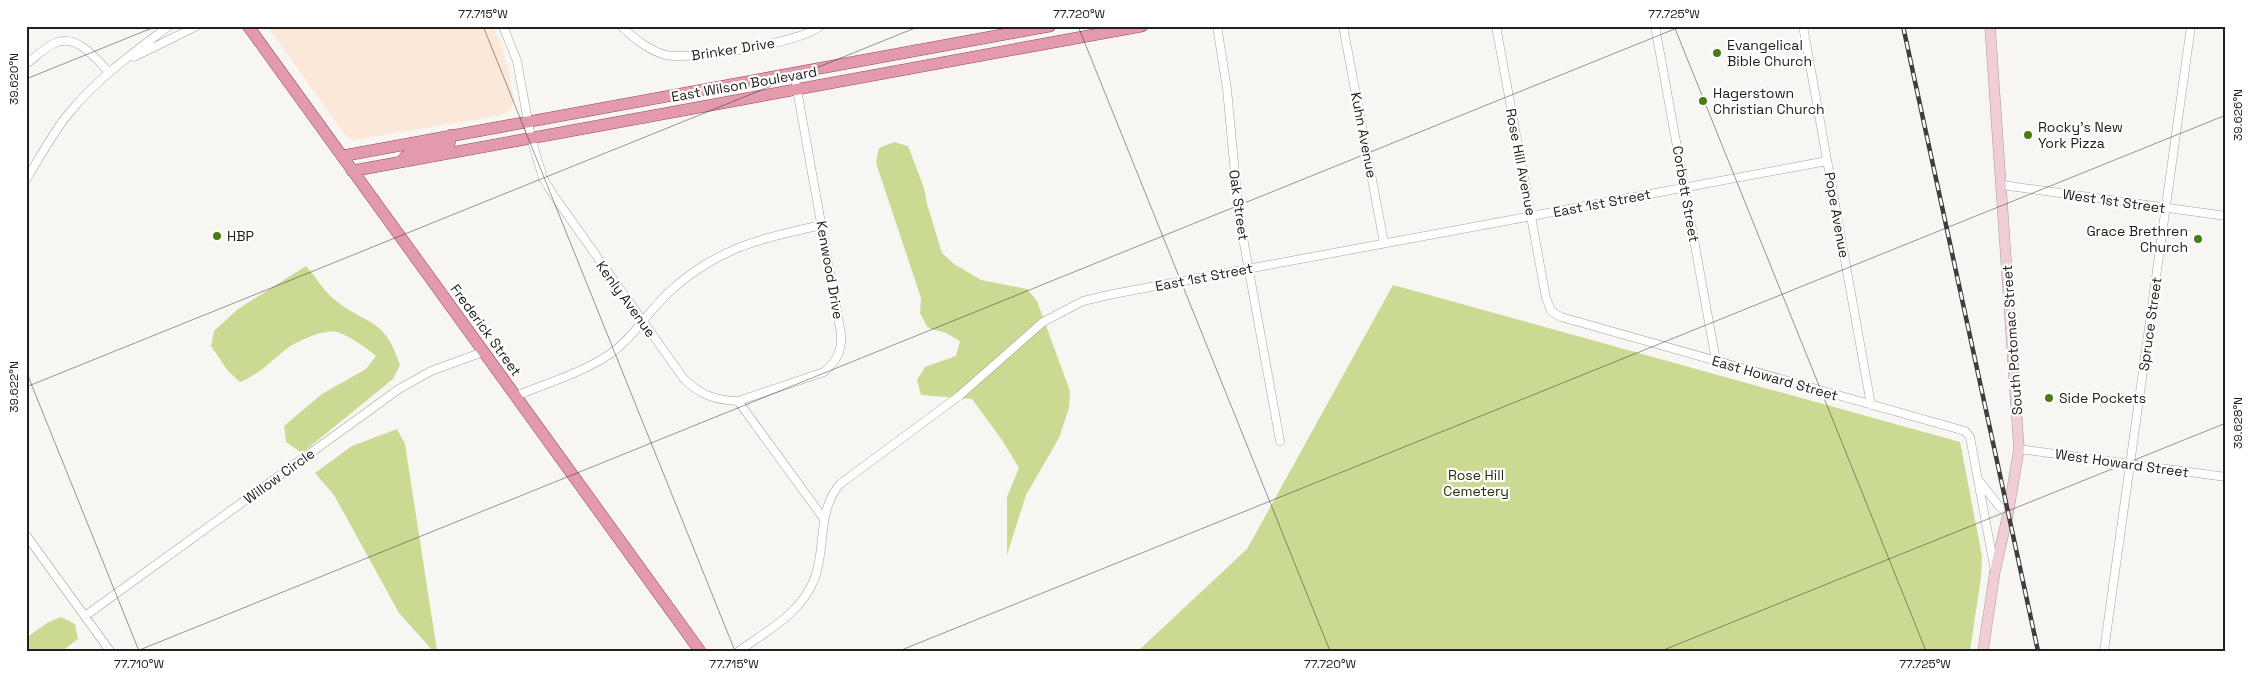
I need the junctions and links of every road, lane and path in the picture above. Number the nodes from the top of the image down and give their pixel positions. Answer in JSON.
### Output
{"nodes":[{"id":1,"x":169,"y":26,"type":"edge"},
{"id":2,"x":197,"y":26,"type":"edge"},
{"id":3,"x":248,"y":26,"type":"edge"},
{"id":4,"x":503,"y":26,"type":"edge"},
{"id":5,"x":621,"y":26,"type":"edge"},
{"id":6,"x":820,"y":26,"type":"edge"},
{"id":7,"x":1050,"y":26,"type":"edge"},
{"id":8,"x":1142,"y":26,"type":"edge"},
{"id":9,"x":1217,"y":26,"type":"edge"},
{"id":10,"x":1343,"y":26,"type":"edge"},
{"id":11,"x":1496,"y":26,"type":"edge"},
{"id":12,"x":1655,"y":26,"type":"edge"},
{"id":13,"x":1802,"y":26,"type":"edge"},
{"id":14,"x":1990,"y":26,"type":"edge"},
{"id":15,"x":2191,"y":26,"type":"edge"},
{"id":16,"x":26,"y":64,"type":"edge"},
{"id":17,"x":112,"y":70,"type":"junction"},
{"id":18,"x":794,"y":73,"type":"junction"},
{"id":19,"x":797,"y":89,"type":"junction"},
{"id":20,"x":528,"y":121,"type":"junction"},
{"id":21,"x":452,"y":135,"type":"junction"},
{"id":22,"x":531,"y":138,"type":"junction"},
{"id":23,"x":342,"y":156,"type":"junction"},
{"id":24,"x":402,"y":162,"type":"junction"},
{"id":25,"x":1827,"y":162,"type":"junction"},
{"id":26,"x":352,"y":171,"type":"junction"},
{"id":27,"x":26,"y":180,"type":"edge"},
{"id":28,"x":2002,"y":185,"type":"junction"},
{"id":29,"x":1684,"y":188,"type":"junction"},
{"id":30,"x":2166,"y":208,"type":"junction"},
{"id":31,"x":1531,"y":216,"type":"junction"},
{"id":32,"x":2226,"y":216,"type":"edge"},
{"id":33,"x":822,"y":225,"type":"junction"},
{"id":34,"x":1384,"y":243,"type":"junction"},
{"id":35,"x":1249,"y":269,"type":"junction"},
{"id":36,"x":1546,"y":298,"type":"joint"},
{"id":37,"x":643,"y":322,"type":"junction"},
{"id":38,"x":483,"y":352,"type":"junction"},
{"id":39,"x":1716,"y":362,"type":"junction"},
{"id":40,"x":516,"y":396,"type":"junction"},
{"id":41,"x":738,"y":401,"type":"junction"},
{"id":42,"x":1872,"y":405,"type":"junction"},
{"id":43,"x":1280,"y":442,"type":"dead end"},
{"id":44,"x":2019,"y":449,"type":"junction"},
{"id":45,"x":2130,"y":465,"type":"junction"},
{"id":46,"x":2226,"y":478,"type":"edge"},
{"id":47,"x":1979,"y":479,"type":"junction"},
{"id":48,"x":2008,"y":514,"type":"junction"},
{"id":49,"x":824,"y":519,"type":"junction"},
{"id":50,"x":26,"y":535,"type":"edge"},
{"id":51,"x":1995,"y":571,"type":"junction"},
{"id":52,"x":85,"y":616,"type":"junction"},
{"id":53,"x":110,"y":651,"type":"edge"},
{"id":54,"x":700,"y":651,"type":"edge"},
{"id":55,"x":739,"y":651,"type":"edge"},
{"id":56,"x":1983,"y":651,"type":"edge"},
{"id":57,"x":2104,"y":651,"type":"edge"}],
"edges":[{"from":1,"to":17,"type":"street"},
{"from":2,"to":17,"type":"street"},
{"from":3,"to":23,"type":"main road","name":"Frederick Street"},
{"from":4,"to":20,"type":"street","name":"Kenly Avenue"},
{"from":5,"to":6,"type":"street","name":"Brinker Drive"},
{"from":7,"to":18,"type":"main road","name":"East Wilson Boulevard"},
{"from":8,"to":19,"type":"main road","name":"East Wilson Boulevard"},
{"from":9,"to":35,"type":"street","name":"Oak Street"},
{"from":10,"to":34,"type":"street","name":"Kuhn Avenue"},
{"from":11,"to":31,"type":"street","name":"Rose Hill Avenue"},
{"from":12,"to":29,"type":"street","name":"Corbett Street"},
{"from":13,"to":25,"type":"street","name":"Pope Avenue"},
{"from":14,"to":28,"type":"main road","name":"South Potomac Street"},
{"from":15,"to":30,"type":"street","name":"Spruce Street"},
{"from":16,"to":17,"type":"street"},
{"from":17,"to":27,"type":"street"},
{"from":18,"to":19,"type":"street","name":"Kenwood Drive"},
{"from":18,"to":20,"type":"main road","name":"East Wilson Boulevard"},
{"from":19,"to":22,"type":"main road","name":"East Wilson Boulevard"},
{"from":19,"to":33,"type":"street","name":"Kenwood Drive"},
{"from":20,"to":21,"type":"main road","name":"East Wilson Boulevard"},
{"from":20,"to":22,"type":"street","name":"Kenly Avenue"},
{"from":21,"to":23,"type":"main road","name":"East Wilson Boulevard"},
{"from":21,"to":24,"type":"main road"},
{"from":22,"to":24,"type":"main road","name":"East Wilson Boulevard"},
{"from":22,"to":37,"type":"street","name":"Kenly Avenue"},
{"from":23,"to":26,"type":"main road","name":"Frederick Street"},
{"from":24,"to":26,"type":"main road","name":"East Wilson Boulevard"},
{"from":25,"to":29,"type":"street","name":"East 1st Street"},
{"from":25,"to":42,"type":"street","name":"Pope Avenue"},
{"from":26,"to":38,"type":"main road","name":"Frederick Street"},
{"from":28,"to":30,"type":"street","name":"West 1st Street"},
{"from":28,"to":44,"type":"main road","name":"South Potomac Street"},
{"from":29,"to":31,"type":"street","name":"East 1st Street"},
{"from":29,"to":39,"type":"street","name":"Corbett Street"},
{"from":30,"to":32,"type":"street","name":"West 1st Street"},
{"from":30,"to":45,"type":"street","name":"Spruce Street"},
{"from":31,"to":34,"type":"street","name":"East 1st Street"},
{"from":31,"to":36,"type":"street","name":"Rose Hill Avenue"},
{"from":33,"to":37,"type":"street"},
{"from":33,"to":41,"type":"street","name":"Kenwood Drive"},
{"from":34,"to":35,"type":"street","name":"East 1st Street"},
{"from":35,"to":43,"type":"street","name":"Oak Street"},
{"from":35,"to":49,"type":"street","name":"East 1st Street"},
{"from":36,"to":39,"type":"street","name":"East Howard Street"},
{"from":37,"to":40,"type":"street"},
{"from":37,"to":41,"type":"street","name":"Kenly Avenue"},
{"from":38,"to":40,"type":"main road","name":"Frederick Street"},
{"from":38,"to":52,"type":"street","name":"Willow Circle"},
{"from":39,"to":42,"type":"street","name":"East Howard Street"},
{"from":40,"to":54,"type":"main road","name":"Frederick Street"},
{"from":41,"to":49,"type":"street"},
{"from":42,"to":47,"type":"street","name":"East Howard Street"},
{"from":44,"to":45,"type":"street","name":"West Howard Street"},
{"from":44,"to":48,"type":"main road","name":"South Potomac Street"},
{"from":45,"to":46,"type":"street","name":"West Howard Street"},
{"from":45,"to":57,"type":"street","name":"Spruce Street"},
{"from":47,"to":48,"type":"street","name":"East Howard Street"},
{"from":47,"to":51,"type":"street","name":"East Howard Street"},
{"from":48,"to":51,"type":"main road","name":"South Potomac Street"},
{"from":49,"to":55,"type":"street","name":"East 1st Street"},
{"from":50,"to":52,"type":"street"},
{"from":51,"to":56,"type":"main road","name":"South Potomac Street"},
{"from":52,"to":53,"type":"street"}]}
